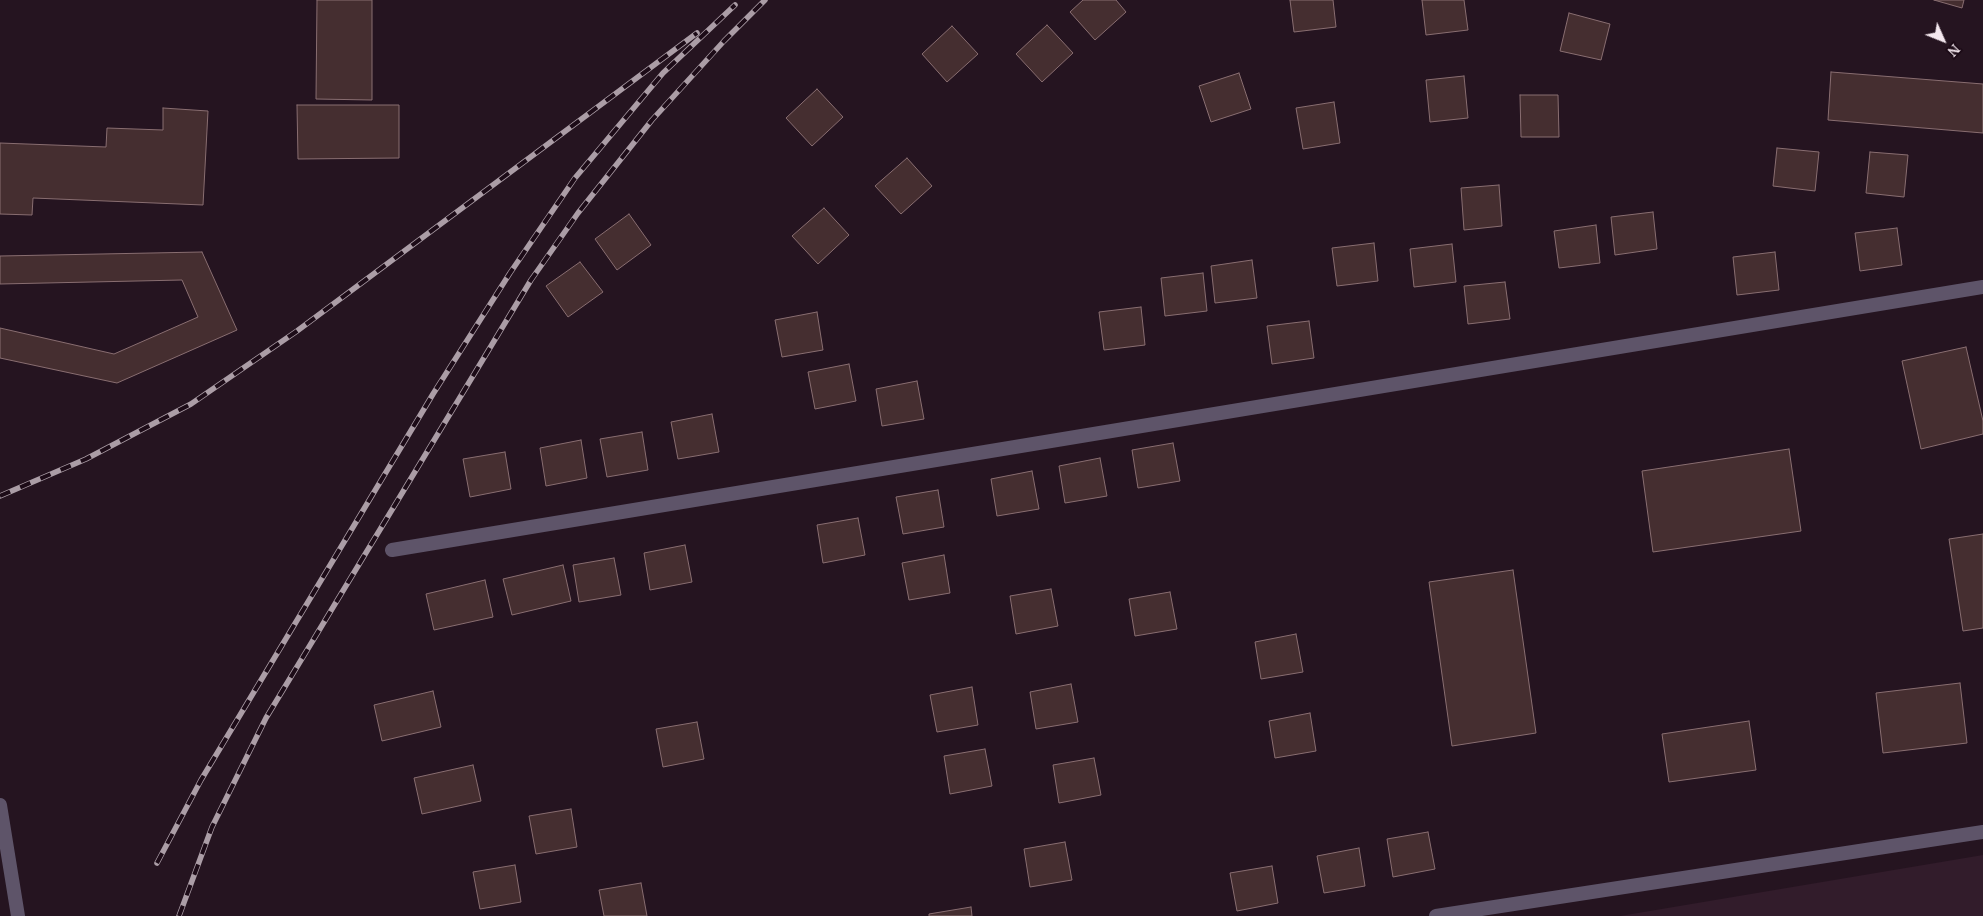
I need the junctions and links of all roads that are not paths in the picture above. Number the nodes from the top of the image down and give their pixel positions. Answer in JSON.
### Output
{"nodes":[{"id":1,"x":1983,"y":288,"type":"edge"},
{"id":2,"x":392,"y":550,"type":"dead end"},
{"id":3,"x":0,"y":805,"type":"edge"},
{"id":4,"x":1983,"y":832,"type":"edge"},
{"id":5,"x":18,"y":916,"type":"edge"},
{"id":6,"x":1436,"y":916,"type":"edge"}],
"edges":[{"from":1,"to":2,"type":"street"},
{"from":3,"to":5,"type":"street"},
{"from":4,"to":6,"type":"street"}]}
